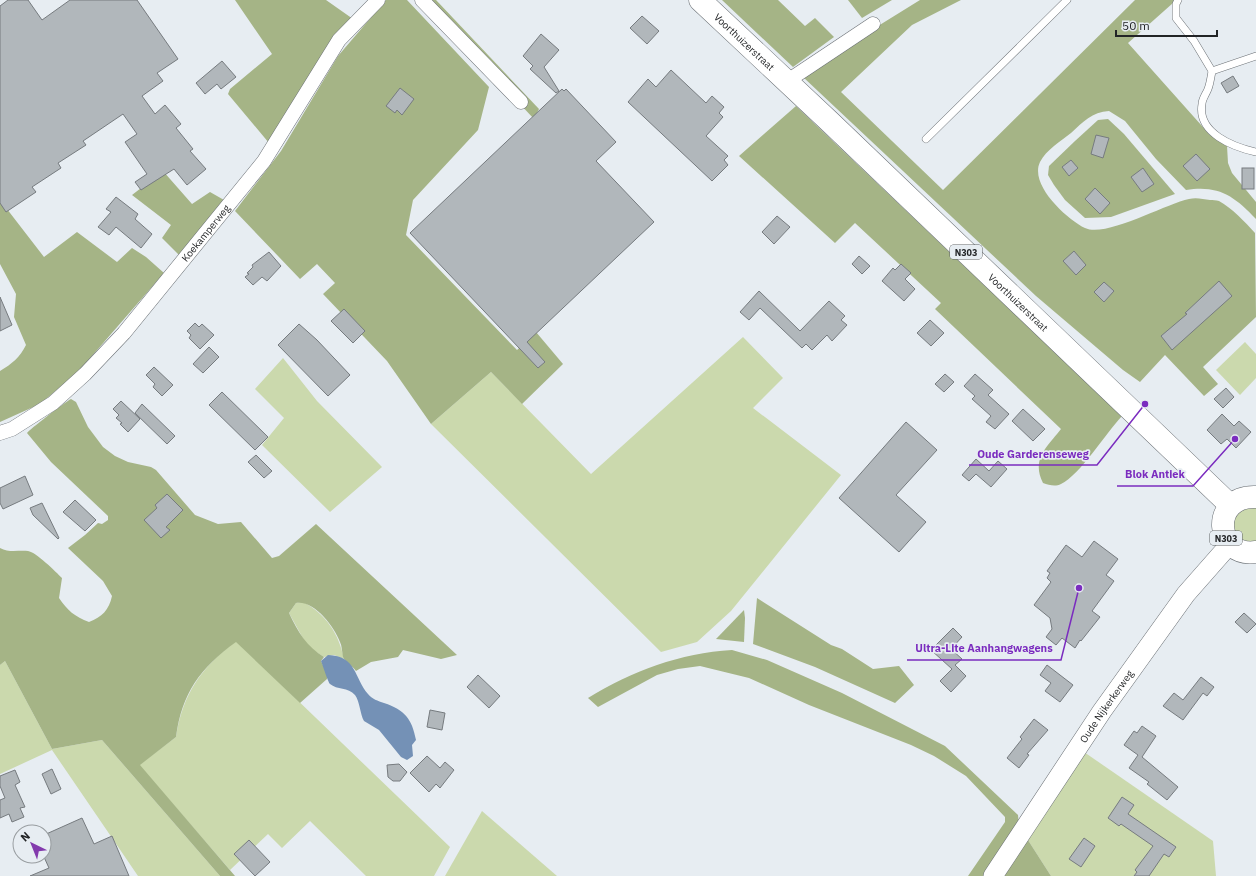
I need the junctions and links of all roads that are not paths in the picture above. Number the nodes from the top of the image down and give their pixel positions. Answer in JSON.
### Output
{"nodes":[{"id":1,"x":378,"y":0,"type":"edge"},
{"id":2,"x":422,"y":0,"type":"edge"},
{"id":3,"x":700,"y":0,"type":"edge"},
{"id":4,"x":1067,"y":0,"type":"edge"},
{"id":5,"x":1178,"y":0,"type":"edge"},
{"id":6,"x":873,"y":24,"type":"dead end"},
{"id":7,"x":1256,"y":56,"type":"edge"},
{"id":8,"x":1212,"y":71,"type":"junction"},
{"id":9,"x":789,"y":83,"type":"junction"},
{"id":10,"x":521,"y":102,"type":"dead end"},
{"id":11,"x":926,"y":140,"type":"dead end"},
{"id":12,"x":1256,"y":152,"type":"edge"},
{"id":13,"x":0,"y":434,"type":"edge"},
{"id":14,"x":1256,"y":497,"type":"edge"},
{"id":15,"x":1230,"y":506,"type":"junction"},
{"id":16,"x":1230,"y":544,"type":"junction"},
{"id":17,"x":1256,"y":552,"type":"edge"},
{"id":18,"x":993,"y":876,"type":"edge"}],
"edges":[{"from":1,"to":13,"type":"street","name":"Koekamperweg"},
{"from":2,"to":10,"type":"street"},
{"from":3,"to":9,"type":"main road","name":"Voorthuizerstraat","number":"N303"},
{"from":4,"to":11,"type":"lane"},
{"from":5,"to":8,"type":"lane"},
{"from":6,"to":9,"type":"street"},
{"from":7,"to":8,"type":"lane"},
{"from":8,"to":12,"type":"lane"},
{"from":9,"to":15,"type":"main road","name":"Voorthuizerstraat","number":"N303"},
{"from":14,"to":15,"type":"main road"},
{"from":15,"to":16,"type":"main road","number":"N303"},
{"from":16,"to":17,"type":"main road","number":"N303"},
{"from":16,"to":18,"type":"street","name":"Oude Nijkerkerweg"}]}
